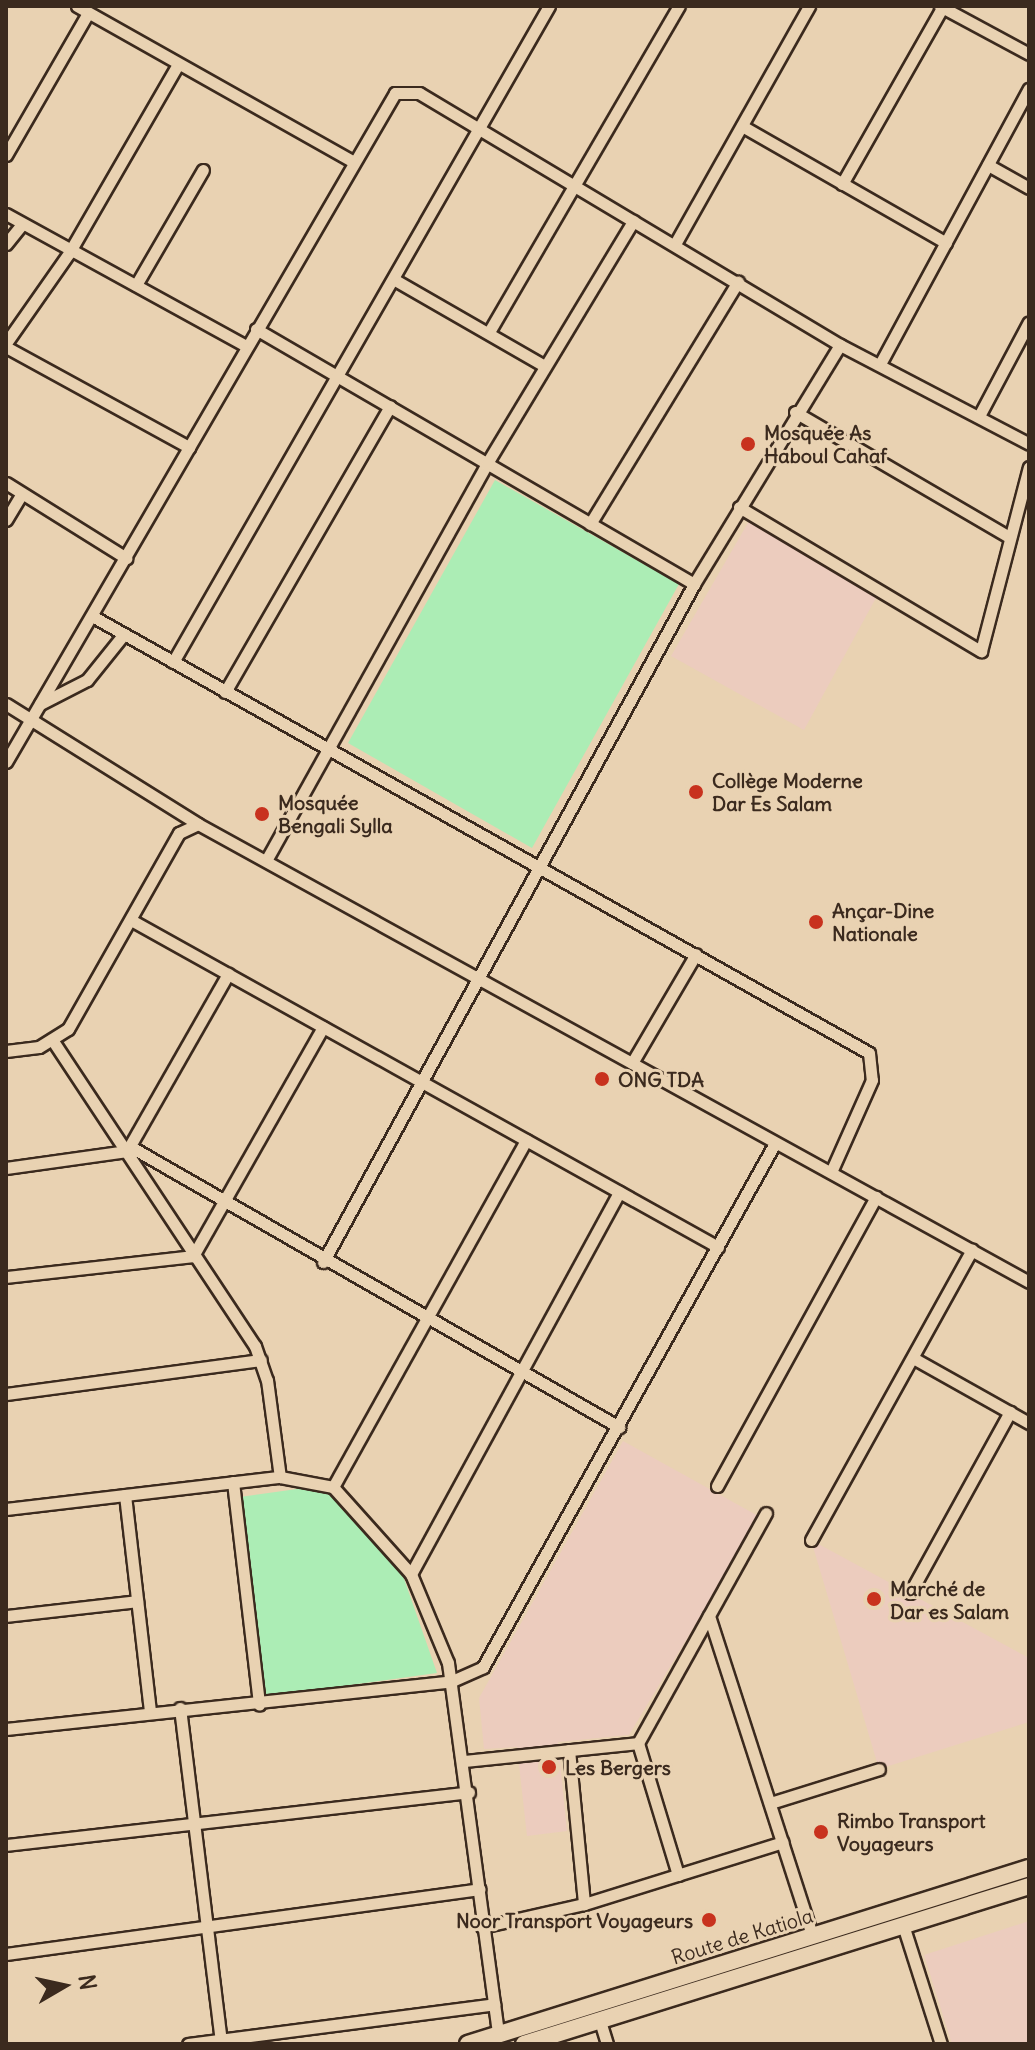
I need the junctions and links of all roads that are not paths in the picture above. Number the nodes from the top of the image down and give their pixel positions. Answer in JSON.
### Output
{"nodes":[{"id":1,"x":549,"y":6,"type":"edge"},
{"id":2,"x":679,"y":6,"type":"edge"},
{"id":3,"x":809,"y":6,"type":"edge"},
{"id":4,"x":942,"y":6,"type":"edge"},
{"id":5,"x":83,"y":9,"type":"edge"},
{"id":6,"x":1029,"y":54,"type":"edge"},
{"id":7,"x":178,"y":64,"type":"junction"},
{"id":8,"x":1029,"y":89,"type":"edge"},
{"id":9,"x":742,"y":126,"type":"junction"},
{"id":10,"x":481,"y":129,"type":"junction"},
{"id":11,"x":6,"y":155,"type":"edge"},
{"id":12,"x":352,"y":161,"type":"junction"},
{"id":13,"x":988,"y":165,"type":"junction"},
{"id":14,"x":203,"y":170,"type":"dead end"},
{"id":15,"x":842,"y":184,"type":"junction"},
{"id":16,"x":573,"y":186,"type":"junction"},
{"id":17,"x":1029,"y":188,"type":"edge"},
{"id":18,"x":6,"y":214,"type":"edge"},
{"id":19,"x":633,"y":221,"type":"junction"},
{"id":20,"x":22,"y":224,"type":"junction"},
{"id":21,"x":946,"y":243,"type":"junction"},
{"id":22,"x":6,"y":244,"type":"edge"},
{"id":23,"x":675,"y":244,"type":"junction"},
{"id":24,"x":69,"y":253,"type":"junction"},
{"id":25,"x":395,"y":280,"type":"junction"},
{"id":26,"x":738,"y":282,"type":"junction"},
{"id":27,"x":136,"y":285,"type":"junction"},
{"id":28,"x":1029,"y":322,"type":"edge"},
{"id":29,"x":256,"y":329,"type":"junction"},
{"id":30,"x":489,"y":332,"type":"junction"},
{"id":31,"x":6,"y":345,"type":"edge"},
{"id":32,"x":840,"y":345,"type":"junction"},
{"id":33,"x":246,"y":346,"type":"junction"},
{"id":34,"x":880,"y":364,"type":"junction"},
{"id":35,"x":543,"y":365,"type":"junction"},
{"id":36,"x":339,"y":377,"type":"junction"},
{"id":37,"x":390,"y":406,"type":"junction"},
{"id":38,"x":795,"y":412,"type":"junction"},
{"id":39,"x":979,"y":416,"type":"junction"},
{"id":40,"x":1029,"y":444,"type":"edge"},
{"id":41,"x":189,"y":447,"type":"junction"},
{"id":42,"x":486,"y":465,"type":"junction"},
{"id":43,"x":1029,"y":467,"type":"edge"},
{"id":44,"x":6,"y":483,"type":"edge"},
{"id":45,"x":22,"y":493,"type":"junction"},
{"id":46,"x":739,"y":507,"type":"junction"},
{"id":47,"x":6,"y":520,"type":"edge"},
{"id":48,"x":590,"y":524,"type":"junction"},
{"id":49,"x":1009,"y":537,"type":"junction"},
{"id":50,"x":126,"y":558,"type":"junction"},
{"id":51,"x":694,"y":584,"type":"junction"},
{"id":52,"x":92,"y":616,"type":"junction"},
{"id":53,"x":124,"y":634,"type":"junction"},
{"id":54,"x":173,"y":662,"type":"junction"},
{"id":55,"x":225,"y":692,"type":"junction"},
{"id":56,"x":6,"y":704,"type":"edge"},
{"id":57,"x":38,"y":705,"type":"junction"},
{"id":58,"x":31,"y":718,"type":"junction"},
{"id":59,"x":326,"y":748,"type":"junction"},
{"id":60,"x":6,"y":762,"type":"edge"},
{"id":61,"x":198,"y":824,"type":"junction"},
{"id":62,"x":268,"y":857,"type":"junction"},
{"id":63,"x":537,"y":867,"type":"junction"},
{"id":64,"x":131,"y":920,"type":"junction"},
{"id":65,"x":696,"y":954,"type":"junction"},
{"id":66,"x":228,"y":974,"type":"junction"},
{"id":67,"x":478,"y":976,"type":"junction"},
{"id":68,"x":323,"y":1027,"type":"junction"},
{"id":69,"x":53,"y":1041,"type":"junction"},
{"id":70,"x":6,"y":1051,"type":"edge"},
{"id":71,"x":632,"y":1063,"type":"junction"},
{"id":72,"x":424,"y":1086,"type":"junction"},
{"id":73,"x":526,"y":1140,"type":"junction"},
{"id":74,"x":775,"y":1143,"type":"junction"},
{"id":75,"x":129,"y":1149,"type":"junction"},
{"id":76,"x":6,"y":1168,"type":"edge"},
{"id":77,"x":831,"y":1172,"type":"junction"},
{"id":78,"x":619,"y":1192,"type":"junction"},
{"id":79,"x":876,"y":1197,"type":"junction"},
{"id":80,"x":224,"y":1207,"type":"junction"},
{"id":81,"x":718,"y":1247,"type":"junction"},
{"id":82,"x":972,"y":1250,"type":"junction"},
{"id":83,"x":193,"y":1256,"type":"junction"},
{"id":84,"x":323,"y":1262,"type":"junction"},
{"id":85,"x":6,"y":1277,"type":"edge"},
{"id":86,"x":1029,"y":1282,"type":"edge"},
{"id":87,"x":427,"y":1320,"type":"junction"},
{"id":88,"x":913,"y":1358,"type":"junction"},
{"id":89,"x":261,"y":1360,"type":"junction"},
{"id":90,"x":520,"y":1372,"type":"junction"},
{"id":91,"x":6,"y":1394,"type":"edge"},
{"id":92,"x":1010,"y":1412,"type":"junction"},
{"id":93,"x":1029,"y":1423,"type":"edge"},
{"id":94,"x":619,"y":1427,"type":"junction"},
{"id":95,"x":280,"y":1477,"type":"junction"},
{"id":96,"x":233,"y":1482,"type":"junction"},
{"id":97,"x":717,"y":1486,"type":"dead end"},
{"id":98,"x":333,"y":1487,"type":"junction"},
{"id":99,"x":125,"y":1495,"type":"junction"},
{"id":100,"x":6,"y":1509,"type":"edge"},
{"id":101,"x":766,"y":1513,"type":"dead end"},
{"id":102,"x":811,"y":1540,"type":"dead end"},
{"id":103,"x":411,"y":1574,"type":"junction"},
{"id":104,"x":910,"y":1593,"type":"dead end"},
{"id":105,"x":137,"y":1601,"type":"junction"},
{"id":106,"x":6,"y":1616,"type":"edge"},
{"id":107,"x":709,"y":1616,"type":"junction"},
{"id":108,"x":452,"y":1681,"type":"junction"},
{"id":109,"x":259,"y":1704,"type":"junction"},
{"id":110,"x":180,"y":1708,"type":"junction"},
{"id":111,"x":150,"y":1712,"type":"junction"},
{"id":112,"x":6,"y":1729,"type":"edge"},
{"id":113,"x":638,"y":1743,"type":"junction"},
{"id":114,"x":569,"y":1750,"type":"junction"},
{"id":115,"x":465,"y":1761,"type":"junction"},
{"id":116,"x":879,"y":1769,"type":"dead end"},
{"id":117,"x":469,"y":1792,"type":"junction"},
{"id":118,"x":770,"y":1803,"type":"junction"},
{"id":119,"x":196,"y":1824,"type":"junction"},
{"id":120,"x":783,"y":1842,"type":"junction"},
{"id":121,"x":6,"y":1845,"type":"edge"},
{"id":122,"x":1029,"y":1868,"type":"edge"},
{"id":123,"x":678,"y":1875,"type":"junction"},
{"id":124,"x":1029,"y":1886,"type":"edge"},
{"id":125,"x":480,"y":1889,"type":"junction"},
{"id":126,"x":584,"y":1904,"type":"junction"},
{"id":127,"x":903,"y":1925,"type":"junction"},
{"id":128,"x":482,"y":1927,"type":"junction"},
{"id":129,"x":207,"y":1928,"type":"junction"},
{"id":130,"x":812,"y":1935,"type":"junction"},
{"id":131,"x":6,"y":1954,"type":"edge"},
{"id":132,"x":494,"y":2004,"type":"junction"},
{"id":133,"x":600,"y":2021,"type":"junction"},
{"id":134,"x":498,"y":2034,"type":"junction"},
{"id":135,"x":220,"y":2042,"type":"edge"},
{"id":136,"x":188,"y":2044,"type":"edge"},
{"id":137,"x":468,"y":2044,"type":"edge"},
{"id":138,"x":524,"y":2044,"type":"edge"},
{"id":139,"x":607,"y":2044,"type":"edge"},
{"id":140,"x":941,"y":2044,"type":"edge"}],
"edges":[{"from":1,"to":10,"type":"street"},
{"from":2,"to":16,"type":"street"},
{"from":3,"to":9,"type":"street"},
{"from":4,"to":6,"type":"street"},
{"from":4,"to":15,"type":"street"},
{"from":5,"to":7,"type":"street"},
{"from":5,"to":11,"type":"street"},
{"from":7,"to":12,"type":"street"},
{"from":7,"to":24,"type":"street"},
{"from":8,"to":13,"type":"street"},
{"from":9,"to":15,"type":"street"},
{"from":9,"to":23,"type":"street"},
{"from":10,"to":12,"type":"street"},
{"from":10,"to":16,"type":"street"},
{"from":10,"to":25,"type":"street"},
{"from":12,"to":29,"type":"street"},
{"from":13,"to":17,"type":"street"},
{"from":13,"to":21,"type":"street"},
{"from":14,"to":27,"type":"street"},
{"from":15,"to":21,"type":"street"},
{"from":16,"to":19,"type":"street"},
{"from":16,"to":30,"type":"street"},
{"from":18,"to":20,"type":"street"},
{"from":19,"to":23,"type":"street"},
{"from":19,"to":35,"type":"street"},
{"from":20,"to":22,"type":"street"},
{"from":20,"to":24,"type":"street"},
{"from":21,"to":34,"type":"street"},
{"from":23,"to":26,"type":"street"},
{"from":24,"to":27,"type":"street"},
{"from":24,"to":31,"type":"street"},
{"from":25,"to":30,"type":"street"},
{"from":25,"to":36,"type":"street"},
{"from":26,"to":32,"type":"street"},
{"from":26,"to":48,"type":"street"},
{"from":27,"to":33,"type":"street"},
{"from":28,"to":39,"type":"street"},
{"from":29,"to":33,"type":"street"},
{"from":29,"to":36,"type":"street"},
{"from":30,"to":35,"type":"street"},
{"from":31,"to":41,"type":"street"},
{"from":32,"to":34,"type":"street"},
{"from":32,"to":38,"type":"street"},
{"from":33,"to":41,"type":"street"},
{"from":34,"to":39,"type":"street"},
{"from":35,"to":42,"type":"street"},
{"from":36,"to":37,"type":"street"},
{"from":36,"to":54,"type":"street"},
{"from":37,"to":42,"type":"street"},
{"from":37,"to":55,"type":"street"},
{"from":38,"to":46,"type":"street"},
{"from":38,"to":49,"type":"street"},
{"from":39,"to":40,"type":"street"},
{"from":41,"to":50,"type":"street"},
{"from":42,"to":48,"type":"street"},
{"from":42,"to":59,"type":"street"},
{"from":43,"to":49,"type":"street"},
{"from":44,"to":45,"type":"street"},
{"from":45,"to":47,"type":"street"},
{"from":45,"to":50,"type":"street"},
{"from":46,"to":49,"type":"street"},
{"from":46,"to":51,"type":"street"},
{"from":48,"to":51,"type":"street"},
{"from":50,"to":52,"type":"street"},
{"from":51,"to":63,"type":"street"},
{"from":52,"to":53,"type":"street"},
{"from":52,"to":57,"type":"street"},
{"from":53,"to":54,"type":"street"},
{"from":53,"to":57,"type":"street"},
{"from":54,"to":55,"type":"street"},
{"from":55,"to":59,"type":"street"},
{"from":56,"to":58,"type":"street"},
{"from":57,"to":58,"type":"street"},
{"from":58,"to":60,"type":"street"},
{"from":58,"to":61,"type":"street"},
{"from":59,"to":62,"type":"street"},
{"from":59,"to":63,"type":"street"},
{"from":61,"to":62,"type":"street"},
{"from":61,"to":64,"type":"street"},
{"from":62,"to":67,"type":"street"},
{"from":63,"to":65,"type":"street"},
{"from":63,"to":67,"type":"street"},
{"from":64,"to":66,"type":"street"},
{"from":64,"to":69,"type":"street"},
{"from":65,"to":71,"type":"street"},
{"from":65,"to":77,"type":"street"},
{"from":66,"to":68,"type":"street"},
{"from":66,"to":75,"type":"street"},
{"from":67,"to":71,"type":"street"},
{"from":67,"to":72,"type":"street"},
{"from":68,"to":72,"type":"street"},
{"from":68,"to":80,"type":"street"},
{"from":69,"to":70,"type":"street"},
{"from":69,"to":75,"type":"street"},
{"from":71,"to":74,"type":"street"},
{"from":72,"to":73,"type":"street"},
{"from":72,"to":84,"type":"street"},
{"from":73,"to":78,"type":"street"},
{"from":73,"to":87,"type":"street"},
{"from":74,"to":77,"type":"street"},
{"from":74,"to":81,"type":"street"},
{"from":75,"to":76,"type":"street"},
{"from":75,"to":80,"type":"street"},
{"from":75,"to":83,"type":"street"},
{"from":77,"to":79,"type":"street"},
{"from":78,"to":81,"type":"street"},
{"from":78,"to":90,"type":"street"},
{"from":79,"to":82,"type":"street"},
{"from":79,"to":97,"type":"street"},
{"from":80,"to":83,"type":"street"},
{"from":80,"to":84,"type":"street"},
{"from":81,"to":94,"type":"street"},
{"from":82,"to":86,"type":"street"},
{"from":82,"to":88,"type":"street"},
{"from":83,"to":85,"type":"street"},
{"from":83,"to":89,"type":"street"},
{"from":84,"to":87,"type":"street"},
{"from":87,"to":90,"type":"street"},
{"from":87,"to":98,"type":"street"},
{"from":88,"to":92,"type":"street"},
{"from":88,"to":102,"type":"street"},
{"from":89,"to":91,"type":"street"},
{"from":89,"to":95,"type":"street"},
{"from":90,"to":94,"type":"street"},
{"from":90,"to":103,"type":"street"},
{"from":92,"to":93,"type":"street"},
{"from":92,"to":104,"type":"street"},
{"from":94,"to":108,"type":"street"},
{"from":95,"to":96,"type":"street"},
{"from":95,"to":98,"type":"street"},
{"from":96,"to":99,"type":"street"},
{"from":96,"to":109,"type":"street"},
{"from":98,"to":103,"type":"street"},
{"from":99,"to":100,"type":"street"},
{"from":99,"to":105,"type":"street"},
{"from":101,"to":107,"type":"street"},
{"from":103,"to":108,"type":"street"},
{"from":105,"to":106,"type":"street"},
{"from":105,"to":111,"type":"street"},
{"from":107,"to":113,"type":"street"},
{"from":107,"to":118,"type":"street"},
{"from":108,"to":109,"type":"street"},
{"from":108,"to":115,"type":"street"},
{"from":109,"to":110,"type":"street"},
{"from":110,"to":111,"type":"street"},
{"from":110,"to":119,"type":"street"},
{"from":111,"to":112,"type":"street"},
{"from":113,"to":114,"type":"street"},
{"from":113,"to":123,"type":"street"},
{"from":114,"to":115,"type":"street"},
{"from":114,"to":126,"type":"street"},
{"from":115,"to":117,"type":"street"},
{"from":116,"to":118,"type":"street"},
{"from":117,"to":119,"type":"street"},
{"from":117,"to":125,"type":"street"},
{"from":118,"to":120,"type":"street"},
{"from":119,"to":121,"type":"street"},
{"from":119,"to":129,"type":"street"},
{"from":120,"to":123,"type":"street"},
{"from":120,"to":130,"type":"street"},
{"from":122,"to":130,"type":"highway","name":"Route de Katiola"},
{"from":123,"to":126,"type":"street"},
{"from":124,"to":127,"type":"highway","name":"Route de Katiola"},
{"from":125,"to":128,"type":"street"},
{"from":125,"to":129,"type":"street"},
{"from":126,"to":128,"type":"street"},
{"from":127,"to":133,"type":"highway","name":"Route de Katiola"},
{"from":127,"to":140,"type":"street"},
{"from":128,"to":132,"type":"street"},
{"from":129,"to":131,"type":"street"},
{"from":129,"to":135,"type":"street"},
{"from":130,"to":134,"type":"highway","name":"Route de Katiola"},
{"from":132,"to":134,"type":"street"},
{"from":132,"to":135,"type":"street"},
{"from":133,"to":138,"type":"highway","name":"Route de Katiola"},
{"from":133,"to":139,"type":"street"},
{"from":134,"to":137,"type":"highway","name":"Route de Katiola"},
{"from":135,"to":136,"type":"street"}]}
